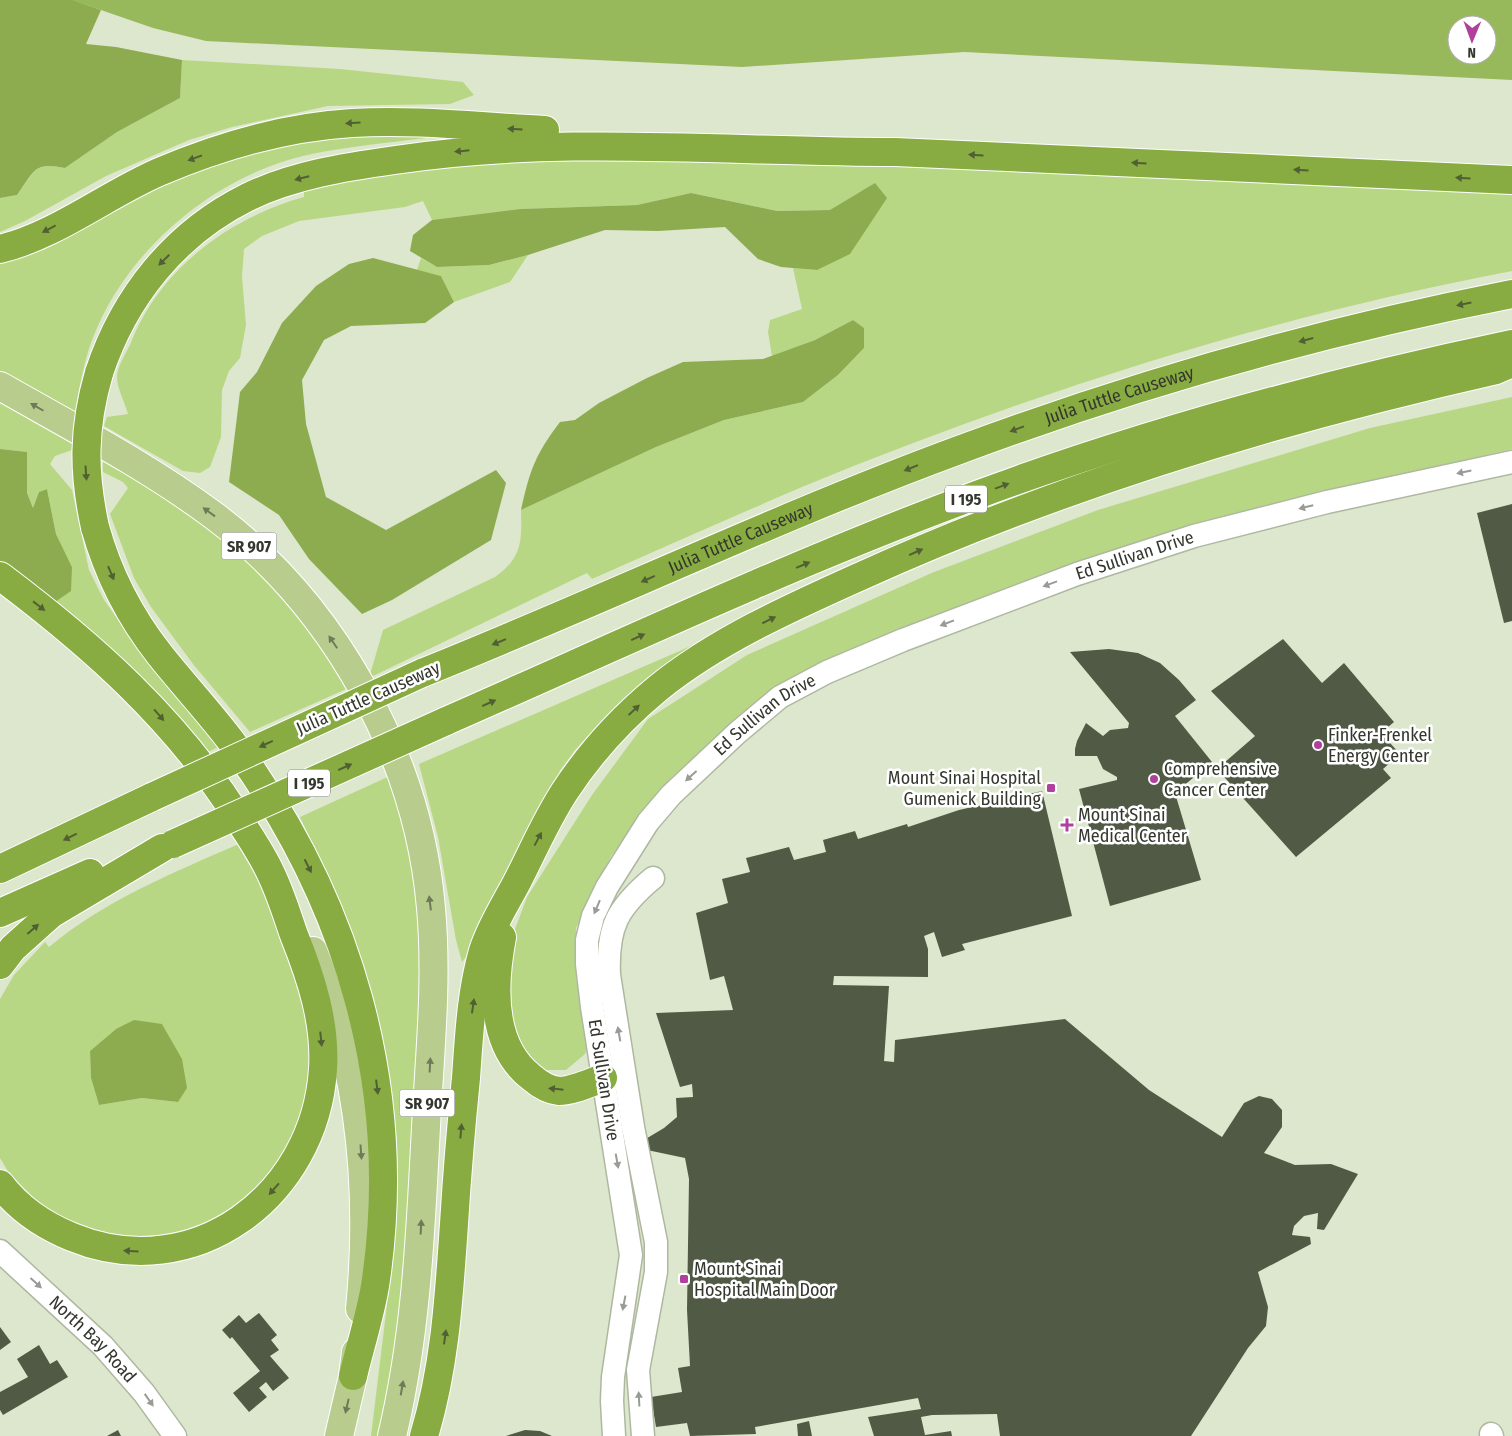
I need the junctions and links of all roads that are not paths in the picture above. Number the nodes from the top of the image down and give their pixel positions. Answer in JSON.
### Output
{"nodes":[{"id":1,"x":895,"y":152,"type":"junction"},
{"id":2,"x":1512,"y":180,"type":"edge"},
{"id":3,"x":0,"y":250,"type":"edge"},
{"id":4,"x":1512,"y":294,"type":"edge"},
{"id":5,"x":1512,"y":344,"type":"edge"},
{"id":6,"x":1512,"y":363,"type":"edge"},
{"id":7,"x":0,"y":386,"type":"edge"},
{"id":8,"x":1512,"y":462,"type":"edge"},
{"id":9,"x":0,"y":576,"type":"edge"},
{"id":10,"x":168,"y":846,"type":"junction"},
{"id":11,"x":0,"y":869,"type":"edge"},
{"id":12,"x":272,"y":875,"type":"junction"},
{"id":13,"x":653,"y":878,"type":"dead end"},
{"id":14,"x":516,"y":883,"type":"junction"},
{"id":15,"x":0,"y":913,"type":"edge"},
{"id":16,"x":0,"y":964,"type":"edge"},
{"id":17,"x":603,"y":1078,"type":"junction"},
{"id":18,"x":0,"y":1184,"type":"edge"},
{"id":19,"x":0,"y":1251,"type":"edge"},
{"id":20,"x":353,"y":1376,"type":"junction"},
{"id":21,"x":175,"y":1436,"type":"edge"},
{"id":22,"x":339,"y":1436,"type":"edge"},
{"id":23,"x":392,"y":1436,"type":"edge"},
{"id":24,"x":424,"y":1436,"type":"edge"},
{"id":25,"x":614,"y":1436,"type":"edge"},
{"id":26,"x":643,"y":1436,"type":"edge"}],
"edges":[{"from":2,"to":1,"type":"highway","one_way":true},
{"from":1,"to":3,"type":"highway","one_way":true},
{"from":1,"to":20,"type":"highway","one_way":true,"bridge":true},
{"from":4,"to":11,"type":"highway","name":"Julia Tuttle Causeway","one_way":true,"bridge":true},
{"from":10,"to":5,"type":"highway","number":"I 195","one_way":true,"bridge":true},
{"from":14,"to":6,"type":"highway","one_way":true},
{"from":23,"to":7,"type":"main road","number":"SR 907","one_way":true},
{"from":8,"to":17,"type":"street","name":"Ed Sullivan Drive","one_way":true},
{"from":9,"to":12,"type":"highway","one_way":true},
{"from":10,"to":15,"type":"highway","number":"I 195"},
{"from":16,"to":10,"type":"highway","one_way":true},
{"from":12,"to":18,"type":"highway","one_way":true},
{"from":12,"to":20,"type":"main road","one_way":true},
{"from":26,"to":13,"type":"street","name":"Ed Sullivan Drive","one_way":true},
{"from":17,"to":14,"type":"highway","one_way":true},
{"from":24,"to":14,"type":"highway","one_way":true},
{"from":17,"to":25,"type":"street","name":"Ed Sullivan Drive","one_way":true},
{"from":19,"to":21,"type":"street","name":"North Bay Road","one_way":true},
{"from":20,"to":22,"type":"main road","one_way":true}]}
